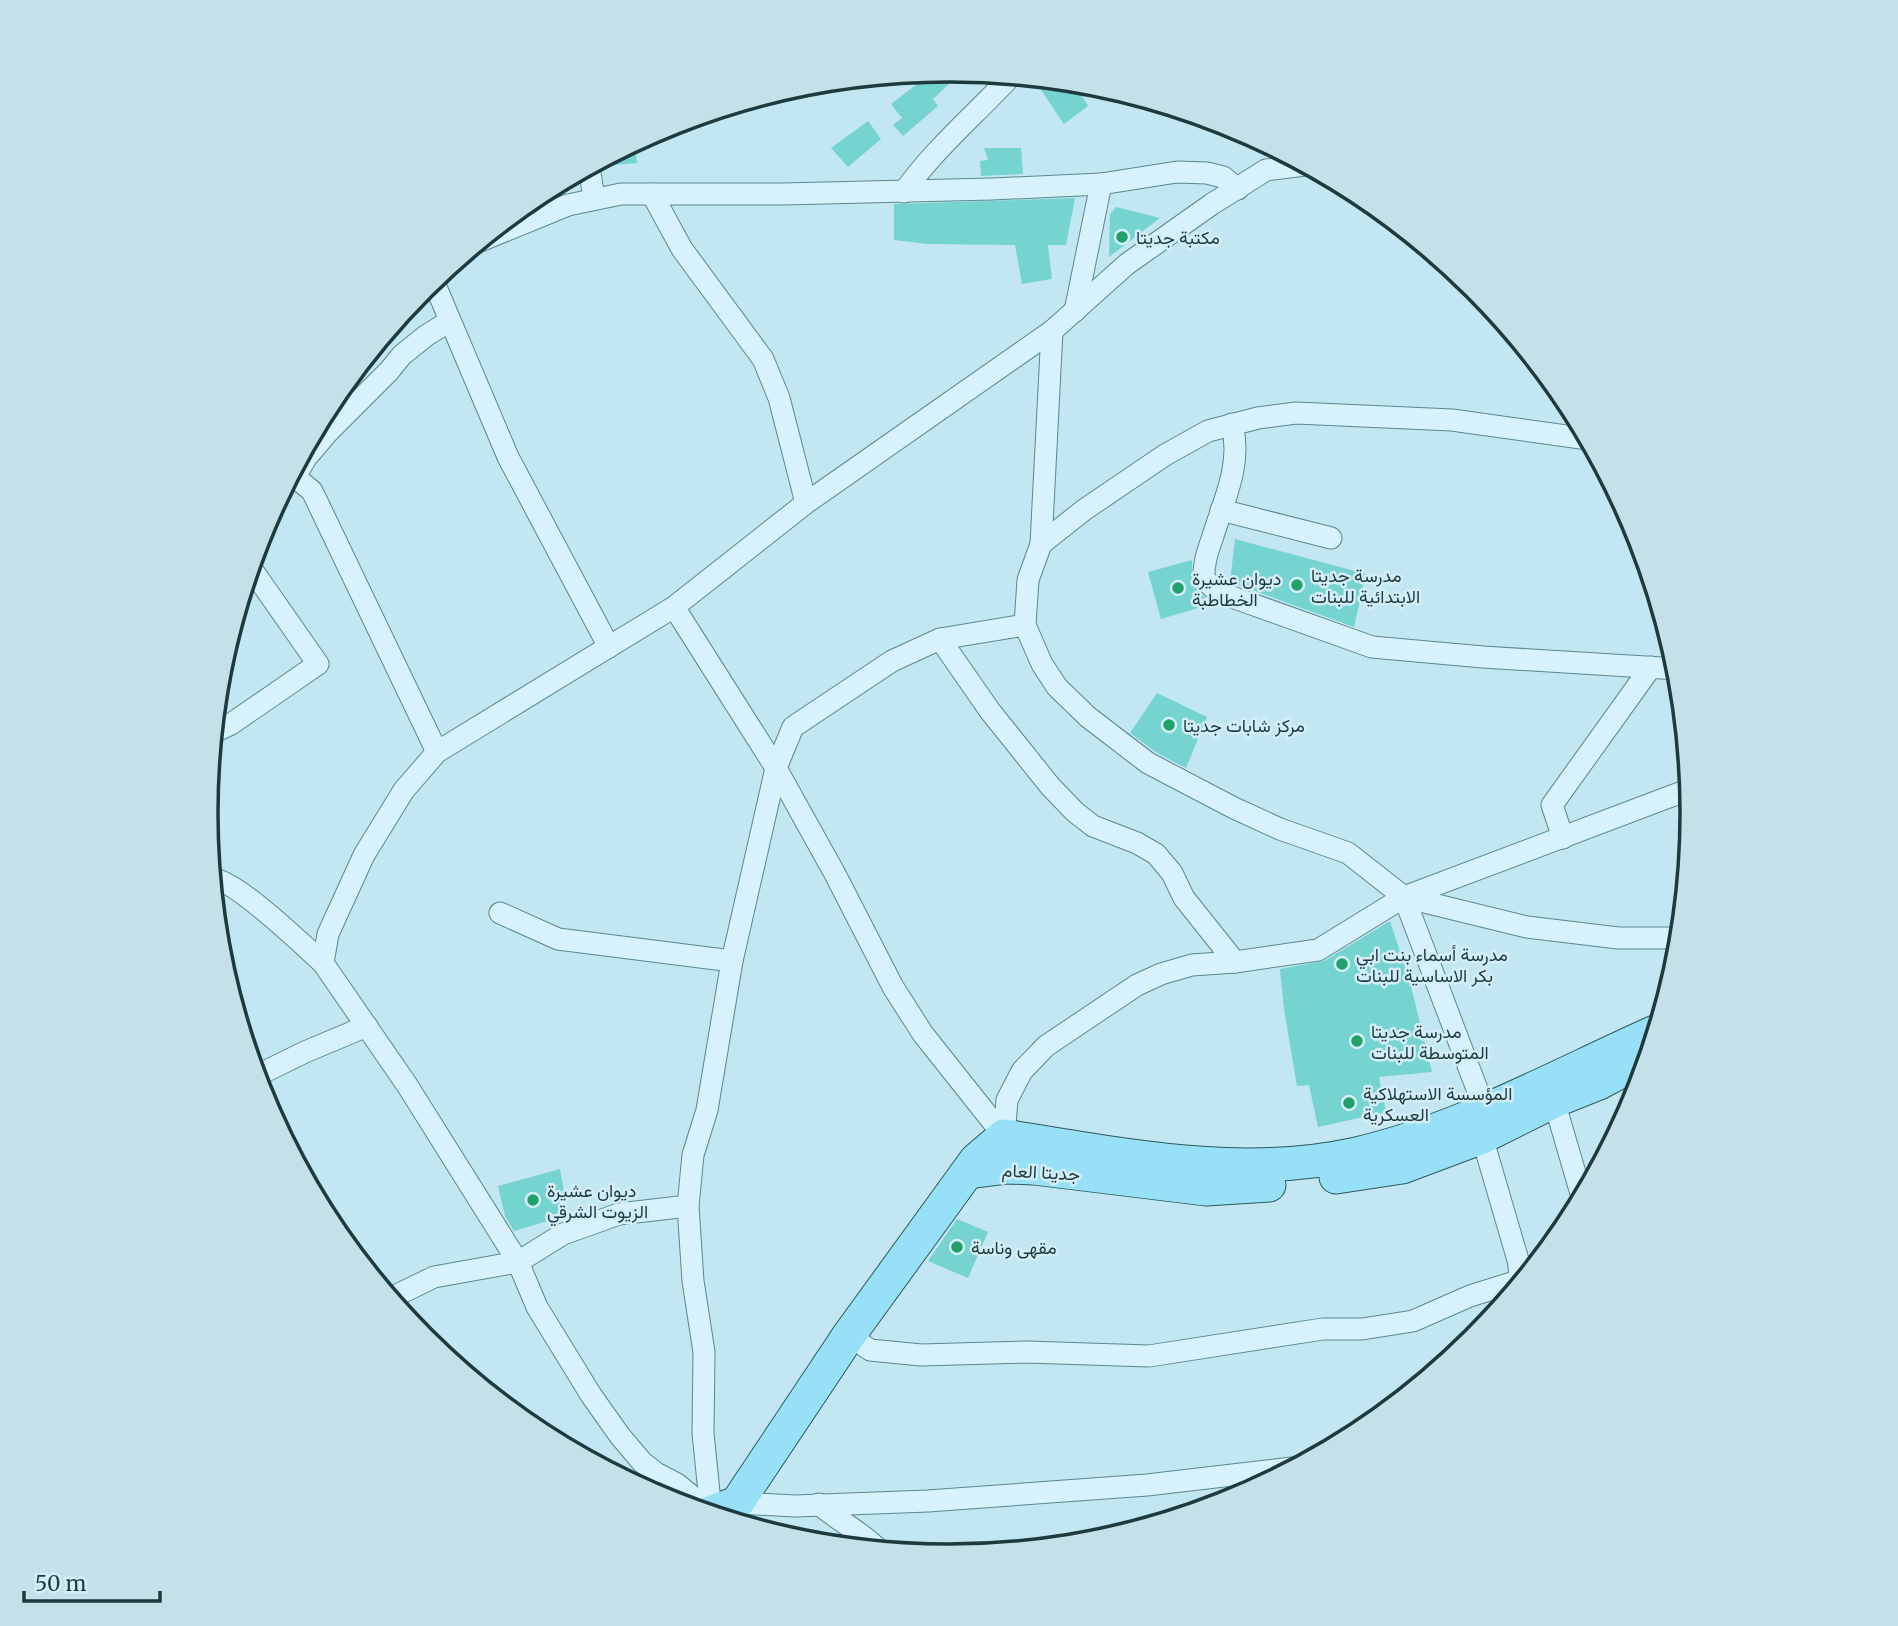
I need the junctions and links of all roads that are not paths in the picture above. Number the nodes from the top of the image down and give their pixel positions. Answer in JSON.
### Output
{"nodes":[{"id":1,"x":1003,"y":85,"type":"edge"},
{"id":2,"x":1289,"y":167,"type":"edge"},
{"id":3,"x":591,"y":177,"type":"edge"},
{"id":4,"x":1101,"y":184,"type":"junction"},
{"id":5,"x":1238,"y":189,"type":"junction"},
{"id":6,"x":904,"y":192,"type":"junction"},
{"id":7,"x":652,"y":194,"type":"junction"},
{"id":8,"x":594,"y":198,"type":"junction"},
{"id":9,"x":508,"y":230,"type":"edge"},
{"id":10,"x":438,"y":291,"type":"edge"},
{"id":11,"x":1075,"y":312,"type":"junction"},
{"id":12,"x":450,"y":321,"type":"junction"},
{"id":13,"x":1052,"y":331,"type":"junction"},
{"id":14,"x":1232,"y":424,"type":"junction"},
{"id":15,"x":1575,"y":437,"type":"edge"},
{"id":16,"x":320,"y":442,"type":"edge"},
{"id":17,"x":298,"y":483,"type":"edge"},
{"id":18,"x":806,"y":503,"type":"junction"},
{"id":19,"x":1221,"y":510,"type":"junction"},
{"id":20,"x":1331,"y":538,"type":"dead end"},
{"id":21,"x":1041,"y":544,"type":"junction"},
{"id":22,"x":257,"y":577,"type":"edge"},
{"id":23,"x":674,"y":607,"type":"junction"},
{"id":24,"x":1025,"y":625,"type":"junction"},
{"id":25,"x":940,"y":639,"type":"junction"},
{"id":26,"x":609,"y":647,"type":"junction"},
{"id":27,"x":1651,"y":667,"type":"junction"},
{"id":28,"x":1666,"y":668,"type":"edge"},
{"id":29,"x":224,"y":727,"type":"edge"},
{"id":30,"x":437,"y":752,"type":"junction"},
{"id":31,"x":776,"y":768,"type":"junction"},
{"id":32,"x":1679,"y":793,"type":"edge"},
{"id":33,"x":1563,"y":838,"type":"junction"},
{"id":34,"x":222,"y":881,"type":"edge"},
{"id":35,"x":1404,"y":897,"type":"junction"},
{"id":36,"x":500,"y":914,"type":"dead end"},
{"id":37,"x":1669,"y":938,"type":"edge"},
{"id":38,"x":732,"y":961,"type":"junction"},
{"id":39,"x":1235,"y":962,"type":"junction"},
{"id":40,"x":323,"y":963,"type":"junction"},
{"id":41,"x":368,"y":1026,"type":"junction"},
{"id":42,"x":1644,"y":1039,"type":"edge"},
{"id":43,"x":1636,"y":1060,"type":"edge"},
{"id":44,"x":266,"y":1071,"type":"edge"},
{"id":45,"x":1594,"y":1072,"type":"junction"},
{"id":46,"x":1554,"y":1101,"type":"junction"},
{"id":47,"x":1483,"y":1124,"type":"junction"},
{"id":48,"x":1004,"y":1136,"type":"junction"},
{"id":49,"x":968,"y":1172,"type":"junction"},
{"id":50,"x":1578,"y":1184,"type":"edge"},
{"id":51,"x":688,"y":1206,"type":"junction"},
{"id":52,"x":517,"y":1262,"type":"junction"},
{"id":53,"x":1519,"y":1269,"type":"edge"},
{"id":54,"x":1507,"y":1284,"type":"edge"},
{"id":55,"x":399,"y":1294,"type":"edge"},
{"id":56,"x":849,"y":1335,"type":"junction"},
{"id":57,"x":1252,"y":1477,"type":"edge"},
{"id":58,"x":709,"y":1503,"type":"edge"},
{"id":59,"x":819,"y":1504,"type":"junction"},
{"id":60,"x":718,"y":1506,"type":"edge"},
{"id":61,"x":721,"y":1507,"type":"edge"},
{"id":62,"x":726,"y":1509,"type":"edge"},
{"id":63,"x":859,"y":1538,"type":"edge"}],
"edges":[{"from":1,"to":6,"type":"street"},
{"from":2,"to":5,"type":"street"},
{"from":3,"to":8,"type":"street"},
{"from":4,"to":5,"type":"street"},
{"from":4,"to":6,"type":"street"},
{"from":4,"to":11,"type":"street"},
{"from":5,"to":11,"type":"street"},
{"from":6,"to":7,"type":"street"},
{"from":7,"to":8,"type":"street"},
{"from":7,"to":18,"type":"street"},
{"from":8,"to":9,"type":"street"},
{"from":10,"to":12,"type":"street"},
{"from":11,"to":13,"type":"street"},
{"from":12,"to":16,"type":"street"},
{"from":12,"to":26,"type":"street"},
{"from":13,"to":18,"type":"street"},
{"from":13,"to":21,"type":"street"},
{"from":14,"to":15,"type":"street"},
{"from":14,"to":19,"type":"street"},
{"from":14,"to":21,"type":"street"},
{"from":17,"to":30,"type":"street"},
{"from":18,"to":23,"type":"street"},
{"from":19,"to":20,"type":"street"},
{"from":19,"to":27,"type":"street"},
{"from":21,"to":24,"type":"street"},
{"from":22,"to":29,"type":"street"},
{"from":23,"to":26,"type":"street"},
{"from":23,"to":31,"type":"street"},
{"from":24,"to":25,"type":"street"},
{"from":24,"to":35,"type":"street"},
{"from":25,"to":31,"type":"street"},
{"from":25,"to":39,"type":"street"},
{"from":26,"to":30,"type":"street"},
{"from":27,"to":28,"type":"street"},
{"from":27,"to":33,"type":"street"},
{"from":30,"to":40,"type":"street"},
{"from":31,"to":38,"type":"street"},
{"from":31,"to":48,"type":"street"},
{"from":32,"to":33,"type":"street"},
{"from":33,"to":35,"type":"street"},
{"from":34,"to":40,"type":"street"},
{"from":35,"to":37,"type":"street"},
{"from":35,"to":39,"type":"street"},
{"from":35,"to":47,"type":"street"},
{"from":36,"to":38,"type":"street"},
{"from":38,"to":51,"type":"street"},
{"from":39,"to":48,"type":"street"},
{"from":40,"to":41,"type":"street"},
{"from":41,"to":44,"type":"street"},
{"from":41,"to":52,"type":"street"},
{"from":42,"to":45,"type":"main road","name":"جديتا العام"},
{"from":43,"to":45,"type":"main road","name":"جديتا العام"},
{"from":45,"to":46,"type":"main road","name":"جديتا العام"},
{"from":45,"to":47,"type":"main road","name":"جديتا العام"},
{"from":46,"to":47,"type":"main road","name":"جديتا العام"},
{"from":46,"to":50,"type":"street"},
{"from":47,"to":48,"type":"main road","name":"جديتا العام"},
{"from":47,"to":49,"type":"main road","name":"جديتا العام"},
{"from":47,"to":53,"type":"street"},
{"from":48,"to":49,"type":"main road","name":"جديتا العام"},
{"from":49,"to":56,"type":"main road"},
{"from":51,"to":52,"type":"street"},
{"from":51,"to":60,"type":"street"},
{"from":52,"to":55,"type":"street"},
{"from":52,"to":58,"type":"street"},
{"from":54,"to":56,"type":"street"},
{"from":56,"to":61,"type":"main road"},
{"from":57,"to":59,"type":"street"},
{"from":59,"to":62,"type":"street"},
{"from":59,"to":63,"type":"street"}]}
